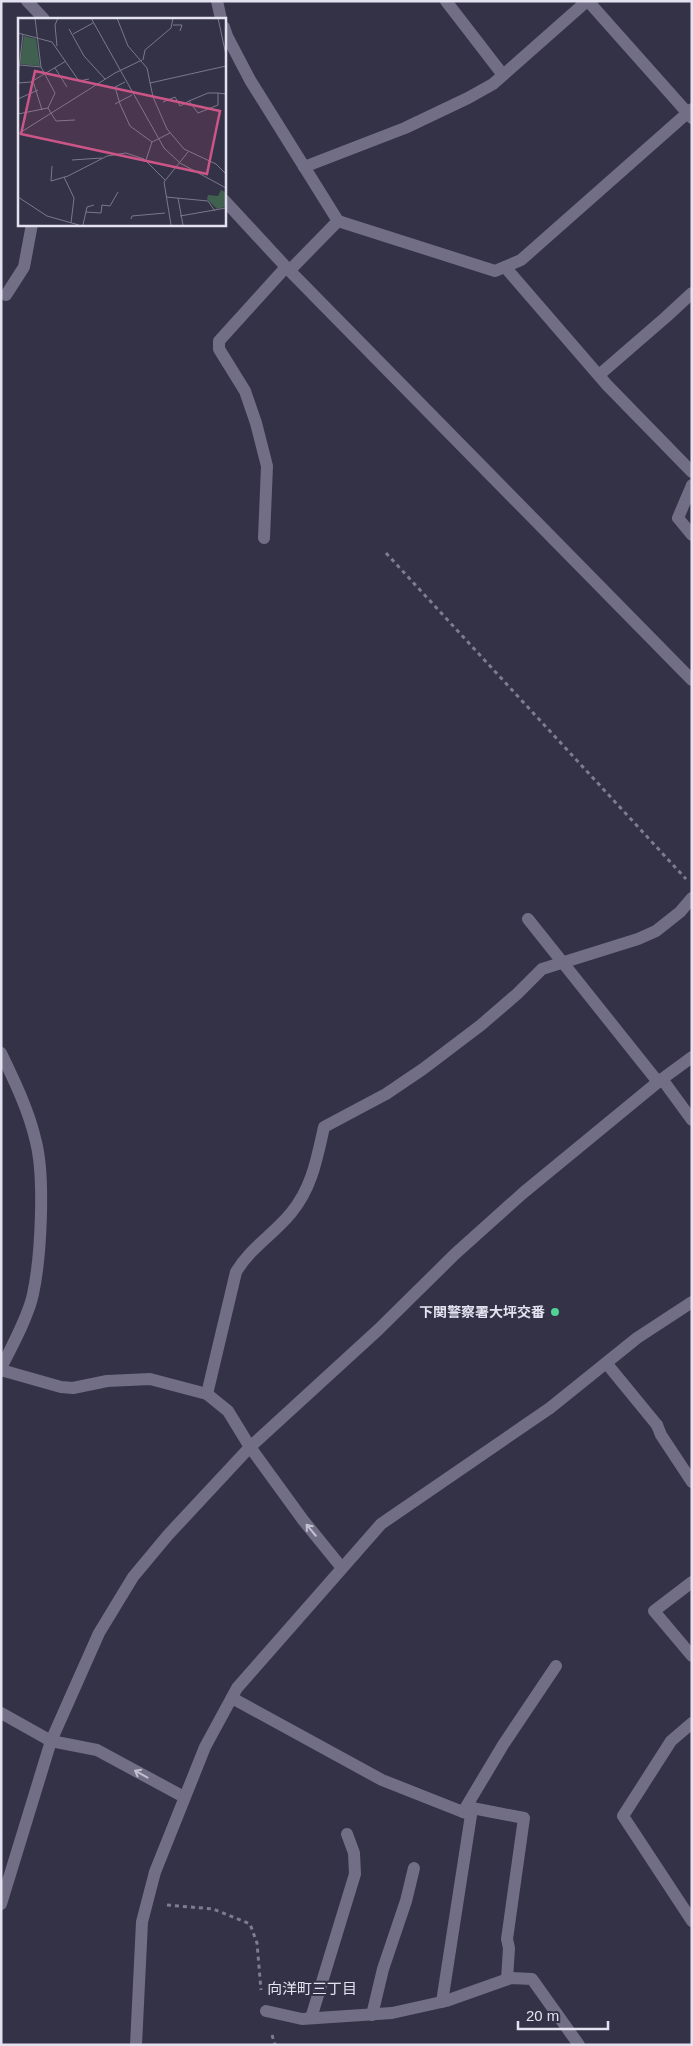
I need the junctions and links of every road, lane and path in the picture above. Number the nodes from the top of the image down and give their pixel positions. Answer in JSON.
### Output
{"nodes":[{"id":1,"x":27,"y":1,"type":"edge"},
{"id":2,"x":217,"y":1,"type":"edge"},
{"id":3,"x":446,"y":1,"type":"edge"},
{"id":4,"x":587,"y":1,"type":"edge"},
{"id":5,"x":43,"y":18,"type":"edge"},
{"id":6,"x":221,"y":18,"type":"edge"},
{"id":7,"x":225,"y":30,"type":"edge"},
{"id":8,"x":503,"y":75,"type":"junction"},
{"id":9,"x":690,"y":113,"type":"edge"},
{"id":10,"x":304,"y":167,"type":"junction"},
{"id":11,"x":225,"y":201,"type":"edge"},
{"id":12,"x":338,"y":221,"type":"junction"},
{"id":13,"x":32,"y":225,"type":"edge"},
{"id":14,"x":504,"y":267,"type":"junction"},
{"id":15,"x":288,"y":269,"type":"junction"},
{"id":16,"x":692,"y":293,"type":"edge"},
{"id":17,"x":6,"y":295,"type":"dead end"},
{"id":18,"x":599,"y":375,"type":"junction"},
{"id":19,"x":692,"y":472,"type":"edge"},
{"id":20,"x":692,"y":485,"type":"edge"},
{"id":21,"x":692,"y":535,"type":"edge"},
{"id":22,"x":264,"y":538,"type":"dead end"},
{"id":23,"x":386,"y":553,"type":"dead end"},
{"id":24,"x":692,"y":680,"type":"edge"},
{"id":25,"x":692,"y":885,"type":"edge"},
{"id":26,"x":692,"y":898,"type":"edge"},
{"id":27,"x":528,"y":919,"type":"dead end"},
{"id":28,"x":564,"y":963,"type":"junction"},
{"id":29,"x":1,"y":1053,"type":"edge"},
{"id":30,"x":692,"y":1057,"type":"edge"},
{"id":31,"x":660,"y":1080,"type":"junction"},
{"id":32,"x":692,"y":1120,"type":"edge"},
{"id":33,"x":692,"y":1302,"type":"edge"},
{"id":34,"x":607,"y":1364,"type":"junction"},
{"id":35,"x":1,"y":1369,"type":"edge"},
{"id":36,"x":207,"y":1394,"type":"junction"},
{"id":37,"x":250,"y":1447,"type":"junction"},
{"id":38,"x":692,"y":1482,"type":"edge"},
{"id":39,"x":342,"y":1568,"type":"junction"},
{"id":40,"x":692,"y":1582,"type":"edge"},
{"id":41,"x":692,"y":1656,"type":"edge"},
{"id":42,"x":556,"y":1666,"type":"dead end"},
{"id":43,"x":232,"y":1698,"type":"junction"},
{"id":44,"x":1,"y":1713,"type":"edge"},
{"id":45,"x":692,"y":1723,"type":"edge"},
{"id":46,"x":51,"y":1741,"type":"junction"},
{"id":47,"x":184,"y":1797,"type":"junction"},
{"id":48,"x":465,"y":1810,"type":"junction"},
{"id":49,"x":347,"y":1834,"type":"dead end"},
{"id":50,"x":414,"y":1868,"type":"dead end"},
{"id":51,"x":147,"y":1903,"type":"junction"},
{"id":52,"x":1,"y":1904,"type":"edge"},
{"id":53,"x":692,"y":1921,"type":"edge"},
{"id":54,"x":507,"y":1979,"type":"junction"},
{"id":55,"x":442,"y":2002,"type":"junction"},
{"id":56,"x":266,"y":2011,"type":"junction"},
{"id":57,"x":372,"y":2015,"type":"junction"},
{"id":58,"x":311,"y":2018,"type":"junction"},
{"id":59,"x":136,"y":2045,"type":"edge"},
{"id":60,"x":274,"y":2045,"type":"edge"},
{"id":61,"x":579,"y":2045,"type":"edge"}],
"edges":[{"from":1,"to":5,"type":"street"},
{"from":2,"to":6,"type":"street"},
{"from":3,"to":8,"type":"street"},
{"from":4,"to":8,"type":"street"},
{"from":4,"to":9,"type":"street"},
{"from":7,"to":10,"type":"street"},
{"from":8,"to":10,"type":"street"},
{"from":9,"to":14,"type":"street"},
{"from":10,"to":12,"type":"street"},
{"from":11,"to":15,"type":"street"},
{"from":12,"to":14,"type":"street"},
{"from":12,"to":15,"type":"street"},
{"from":13,"to":17,"type":"street"},
{"from":14,"to":18,"type":"street"},
{"from":15,"to":22,"type":"street"},
{"from":15,"to":24,"type":"street"},
{"from":16,"to":18,"type":"street"},
{"from":18,"to":19,"type":"street"},
{"from":20,"to":21,"type":"street"},
{"from":23,"to":25,"type":"path"},
{"from":26,"to":28,"type":"street"},
{"from":27,"to":28,"type":"street"},
{"from":28,"to":31,"type":"street"},
{"from":28,"to":36,"type":"street"},
{"from":29,"to":35,"type":"street"},
{"from":30,"to":31,"type":"street"},
{"from":31,"to":32,"type":"street"},
{"from":31,"to":37,"type":"street"},
{"from":33,"to":34,"type":"street"},
{"from":34,"to":38,"type":"street"},
{"from":34,"to":39,"type":"street"},
{"from":35,"to":36,"type":"street"},
{"from":36,"to":37,"type":"street"},
{"from":39,"to":37,"type":"street","one_way":true},
{"from":37,"to":46,"type":"street"},
{"from":39,"to":43,"type":"street"},
{"from":40,"to":41,"type":"street"},
{"from":42,"to":48,"type":"street"},
{"from":43,"to":47,"type":"street"},
{"from":43,"to":48,"type":"street"},
{"from":44,"to":46,"type":"street"},
{"from":45,"to":53,"type":"street"},
{"from":47,"to":46,"type":"street","one_way":true},
{"from":46,"to":52,"type":"street"},
{"from":47,"to":51,"type":"street"},
{"from":48,"to":54,"type":"street"},
{"from":48,"to":55,"type":"street"},
{"from":49,"to":58,"type":"street"},
{"from":50,"to":57,"type":"street"},
{"from":51,"to":56,"type":"path"},
{"from":51,"to":59,"type":"street"},
{"from":54,"to":55,"type":"street"},
{"from":54,"to":61,"type":"street"},
{"from":55,"to":57,"type":"street"},
{"from":56,"to":58,"type":"street"},
{"from":56,"to":60,"type":"path"},
{"from":57,"to":58,"type":"street"}]}
